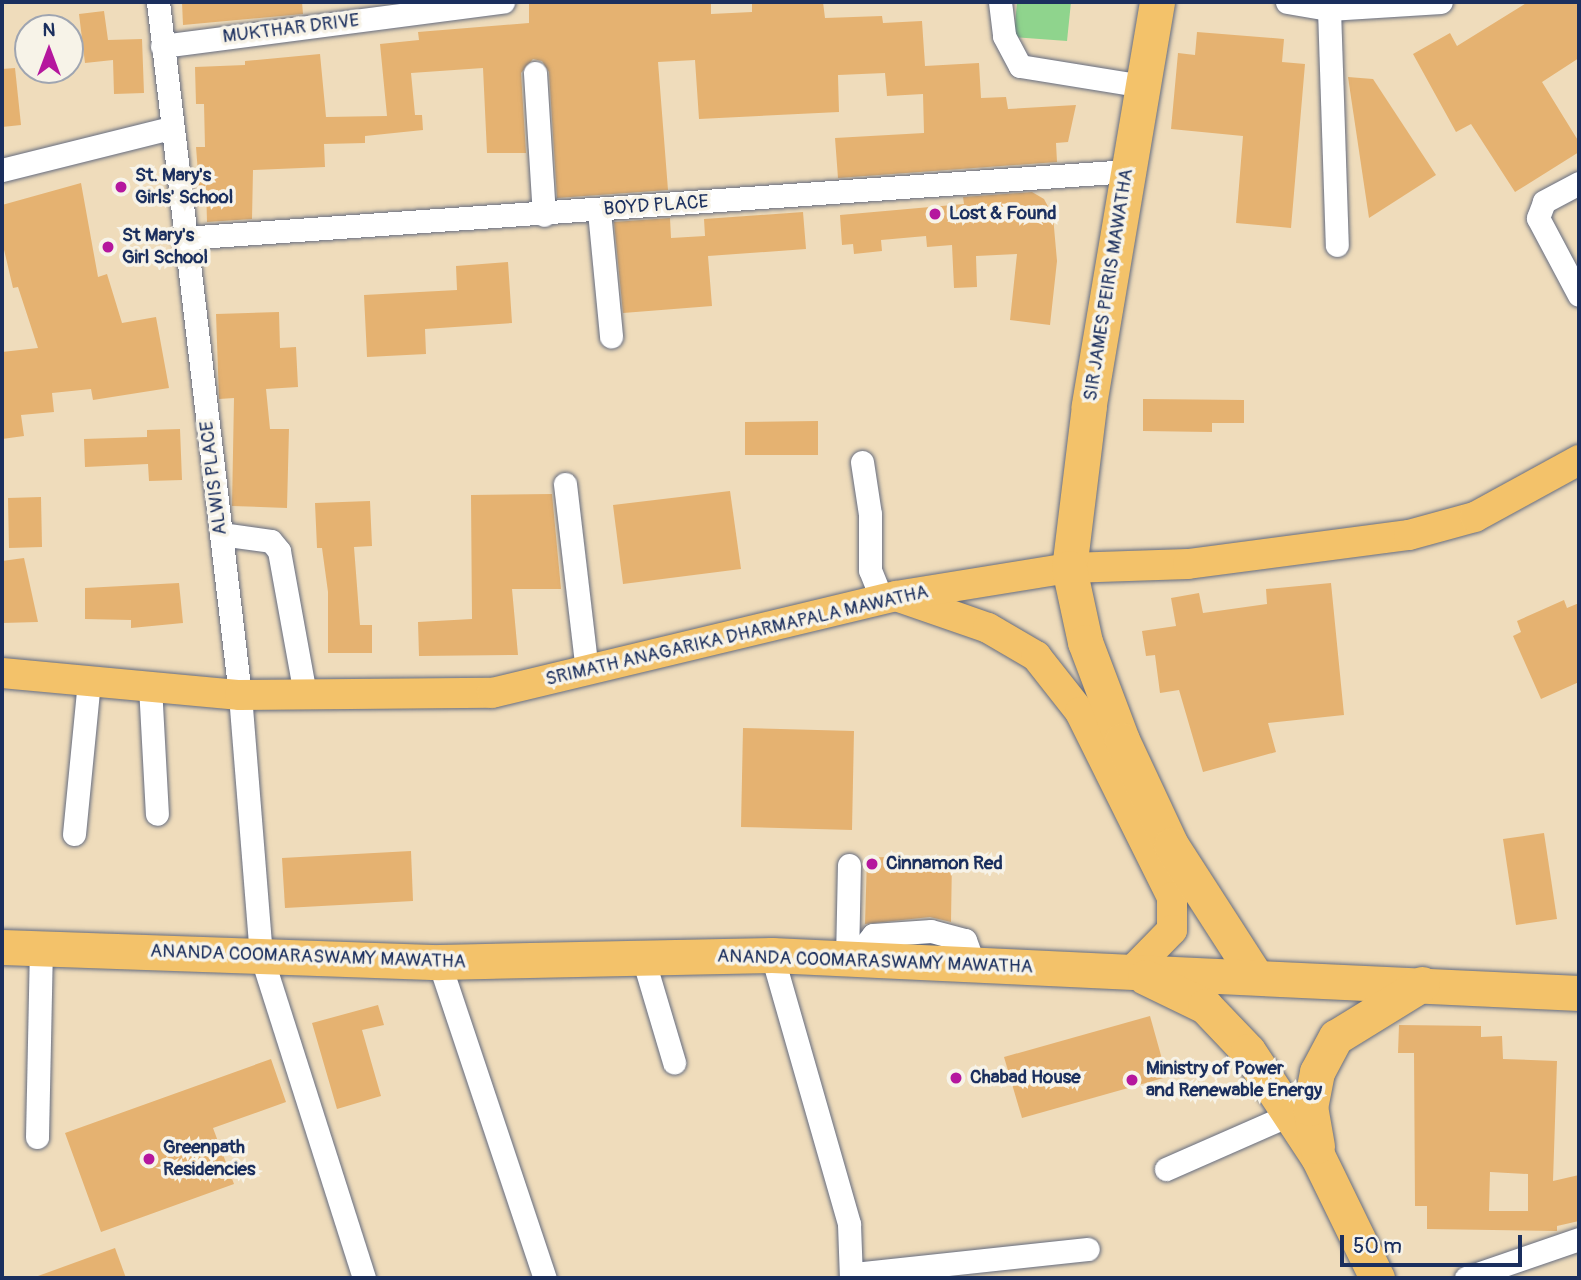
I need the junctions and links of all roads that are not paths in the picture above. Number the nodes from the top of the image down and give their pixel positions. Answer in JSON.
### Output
{"nodes":[{"id":1,"x":158,"y":2,"type":"edge"},
{"id":2,"x":503,"y":2,"type":"edge"},
{"id":3,"x":1000,"y":2,"type":"edge"},
{"id":4,"x":1157,"y":2,"type":"edge"},
{"id":5,"x":1287,"y":2,"type":"edge"},
{"id":6,"x":1441,"y":2,"type":"edge"},
{"id":7,"x":1329,"y":9,"type":"junction"},
{"id":8,"x":162,"y":46,"type":"junction"},
{"id":9,"x":536,"y":73,"type":"dead end"},
{"id":10,"x":1143,"y":86,"type":"junction"},
{"id":11,"x":171,"y":128,"type":"junction"},
{"id":12,"x":2,"y":170,"type":"edge"},
{"id":13,"x":1128,"y":171,"type":"junction"},
{"id":14,"x":1579,"y":183,"type":"edge"},
{"id":15,"x":599,"y":211,"type":"junction"},
{"id":16,"x":544,"y":215,"type":"junction"},
{"id":17,"x":184,"y":238,"type":"junction"},
{"id":18,"x":1337,"y":245,"type":"dead end"},
{"id":19,"x":1579,"y":295,"type":"edge"},
{"id":20,"x":611,"y":336,"type":"dead end"},
{"id":21,"x":1579,"y":460,"type":"edge"},
{"id":22,"x":862,"y":462,"type":"dead end"},
{"id":23,"x":565,"y":484,"type":"dead end"},
{"id":24,"x":221,"y":534,"type":"junction"},
{"id":25,"x":1069,"y":568,"type":"junction"},
{"id":26,"x":889,"y":598,"type":"junction"},
{"id":27,"x":587,"y":671,"type":"junction"},
{"id":28,"x":2,"y":673,"type":"edge"},
{"id":29,"x":89,"y":681,"type":"junction"},
{"id":30,"x":150,"y":686,"type":"junction"},
{"id":31,"x":305,"y":694,"type":"junction"},
{"id":32,"x":240,"y":695,"type":"junction"},
{"id":33,"x":156,"y":814,"type":"dead end"},
{"id":34,"x":74,"y":834,"type":"dead end"},
{"id":35,"x":849,"y":865,"type":"dead end"},
{"id":36,"x":2,"y":947,"type":"edge"},
{"id":37,"x":41,"y":949,"type":"junction"},
{"id":38,"x":261,"y":955,"type":"junction"},
{"id":39,"x":772,"y":955,"type":"junction"},
{"id":40,"x":643,"y":958,"type":"junction"},
{"id":41,"x":856,"y":959,"type":"junction"},
{"id":42,"x":439,"y":962,"type":"junction"},
{"id":43,"x":1132,"y":971,"type":"junction"},
{"id":44,"x":1256,"y":977,"type":"junction"},
{"id":45,"x":1422,"y":984,"type":"junction"},
{"id":46,"x":1579,"y":993,"type":"edge"},
{"id":47,"x":674,"y":1062,"type":"dead end"},
{"id":48,"x":1291,"y":1114,"type":"junction"},
{"id":49,"x":37,"y":1137,"type":"dead end"},
{"id":50,"x":1318,"y":1157,"type":"junction"},
{"id":51,"x":1166,"y":1169,"type":"dead end"},
{"id":52,"x":1579,"y":1239,"type":"edge"},
{"id":53,"x":1088,"y":1249,"type":"dead end"},
{"id":54,"x":852,"y":1276,"type":"edge"},
{"id":55,"x":364,"y":1278,"type":"edge"},
{"id":56,"x":545,"y":1278,"type":"edge"},
{"id":57,"x":1377,"y":1278,"type":"edge"},
{"id":58,"x":1466,"y":1278,"type":"edge"}],
"edges":[{"from":1,"to":8,"type":"street","name":"ALWIS PLACE"},
{"from":2,"to":8,"type":"street","name":"MUKTHAR DRIVE"},
{"from":3,"to":10,"type":"street"},
{"from":4,"to":10,"type":"highway","name":"SIR JAMES PEIRIS MAWATHA"},
{"from":5,"to":7,"type":"street"},
{"from":6,"to":7,"type":"street"},
{"from":7,"to":18,"type":"street"},
{"from":8,"to":11,"type":"street","name":"ALWIS PLACE"},
{"from":9,"to":16,"type":"street"},
{"from":10,"to":13,"type":"highway","name":"SIR JAMES PEIRIS MAWATHA"},
{"from":11,"to":12,"type":"street"},
{"from":11,"to":17,"type":"street","name":"ALWIS PLACE"},
{"from":13,"to":15,"type":"street","name":"BOYD PLACE"},
{"from":13,"to":25,"type":"highway","name":"SIR JAMES PEIRIS MAWATHA"},
{"from":14,"to":19,"type":"street"},
{"from":15,"to":16,"type":"street","name":"BOYD PLACE"},
{"from":15,"to":20,"type":"street"},
{"from":16,"to":17,"type":"street","name":"BOYD PLACE"},
{"from":17,"to":24,"type":"street","name":"ALWIS PLACE"},
{"from":21,"to":25,"type":"main road","name":"SRIMATH ANAGARIKA DHARMAPALA MAWATHA"},
{"from":22,"to":26,"type":"street"},
{"from":23,"to":27,"type":"street"},
{"from":24,"to":31,"type":"street"},
{"from":24,"to":32,"type":"street","name":"ALWIS PLACE"},
{"from":25,"to":26,"type":"main road","name":"SRIMATH ANAGARIKA DHARMAPALA MAWATHA"},
{"from":25,"to":44,"type":"highway","name":"SIR JAMES PEIRIS MAWATHA"},
{"from":26,"to":27,"type":"main road","name":"SRIMATH ANAGARIKA DHARMAPALA MAWATHA"},
{"from":26,"to":43,"type":"main road"},
{"from":27,"to":31,"type":"main road","name":"SRIMATH ANAGARIKA DHARMAPALA MAWATHA"},
{"from":28,"to":29,"type":"main road","name":"SRIMATH ANAGARIKA DHARMAPALA MAWATHA"},
{"from":29,"to":30,"type":"main road","name":"SRIMATH ANAGARIKA DHARMAPALA MAWATHA"},
{"from":29,"to":34,"type":"street"},
{"from":30,"to":32,"type":"main road","name":"SRIMATH ANAGARIKA DHARMAPALA MAWATHA"},
{"from":30,"to":33,"type":"street"},
{"from":31,"to":32,"type":"main road","name":"SRIMATH ANAGARIKA DHARMAPALA MAWATHA"},
{"from":32,"to":38,"type":"street","name":"ALWIS PLACE"},
{"from":35,"to":41,"type":"street"},
{"from":36,"to":37,"type":"highway","name":"ANANDA COOMARASWAMY MAWATHA"},
{"from":37,"to":38,"type":"highway","name":"ANANDA COOMARASWAMY MAWATHA"},
{"from":37,"to":49,"type":"street"},
{"from":38,"to":42,"type":"highway","name":"ANANDA COOMARASWAMY MAWATHA"},
{"from":38,"to":55,"type":"street","name":"ALWIS PLACE"},
{"from":39,"to":40,"type":"highway","name":"ANANDA COOMARASWAMY MAWATHA"},
{"from":39,"to":41,"type":"highway","name":"ANANDA COOMARASWAMY MAWATHA"},
{"from":39,"to":54,"type":"street"},
{"from":40,"to":42,"type":"highway","name":"ANANDA COOMARASWAMY MAWATHA"},
{"from":40,"to":47,"type":"street"},
{"from":41,"to":43,"type":"highway","name":"ANANDA COOMARASWAMY MAWATHA"},
{"from":42,"to":56,"type":"street"},
{"from":43,"to":44,"type":"highway","name":"ANANDA COOMARASWAMY MAWATHA"},
{"from":43,"to":48,"type":"highway"},
{"from":44,"to":45,"type":"highway","name":"ANANDA COOMARASWAMY MAWATHA"},
{"from":45,"to":46,"type":"highway","name":"ANANDA COOMARASWAMY MAWATHA"},
{"from":45,"to":50,"type":"highway"},
{"from":48,"to":50,"type":"highway"},
{"from":48,"to":51,"type":"street"},
{"from":50,"to":57,"type":"highway"},
{"from":52,"to":58,"type":"street"},
{"from":53,"to":54,"type":"street"}]}
